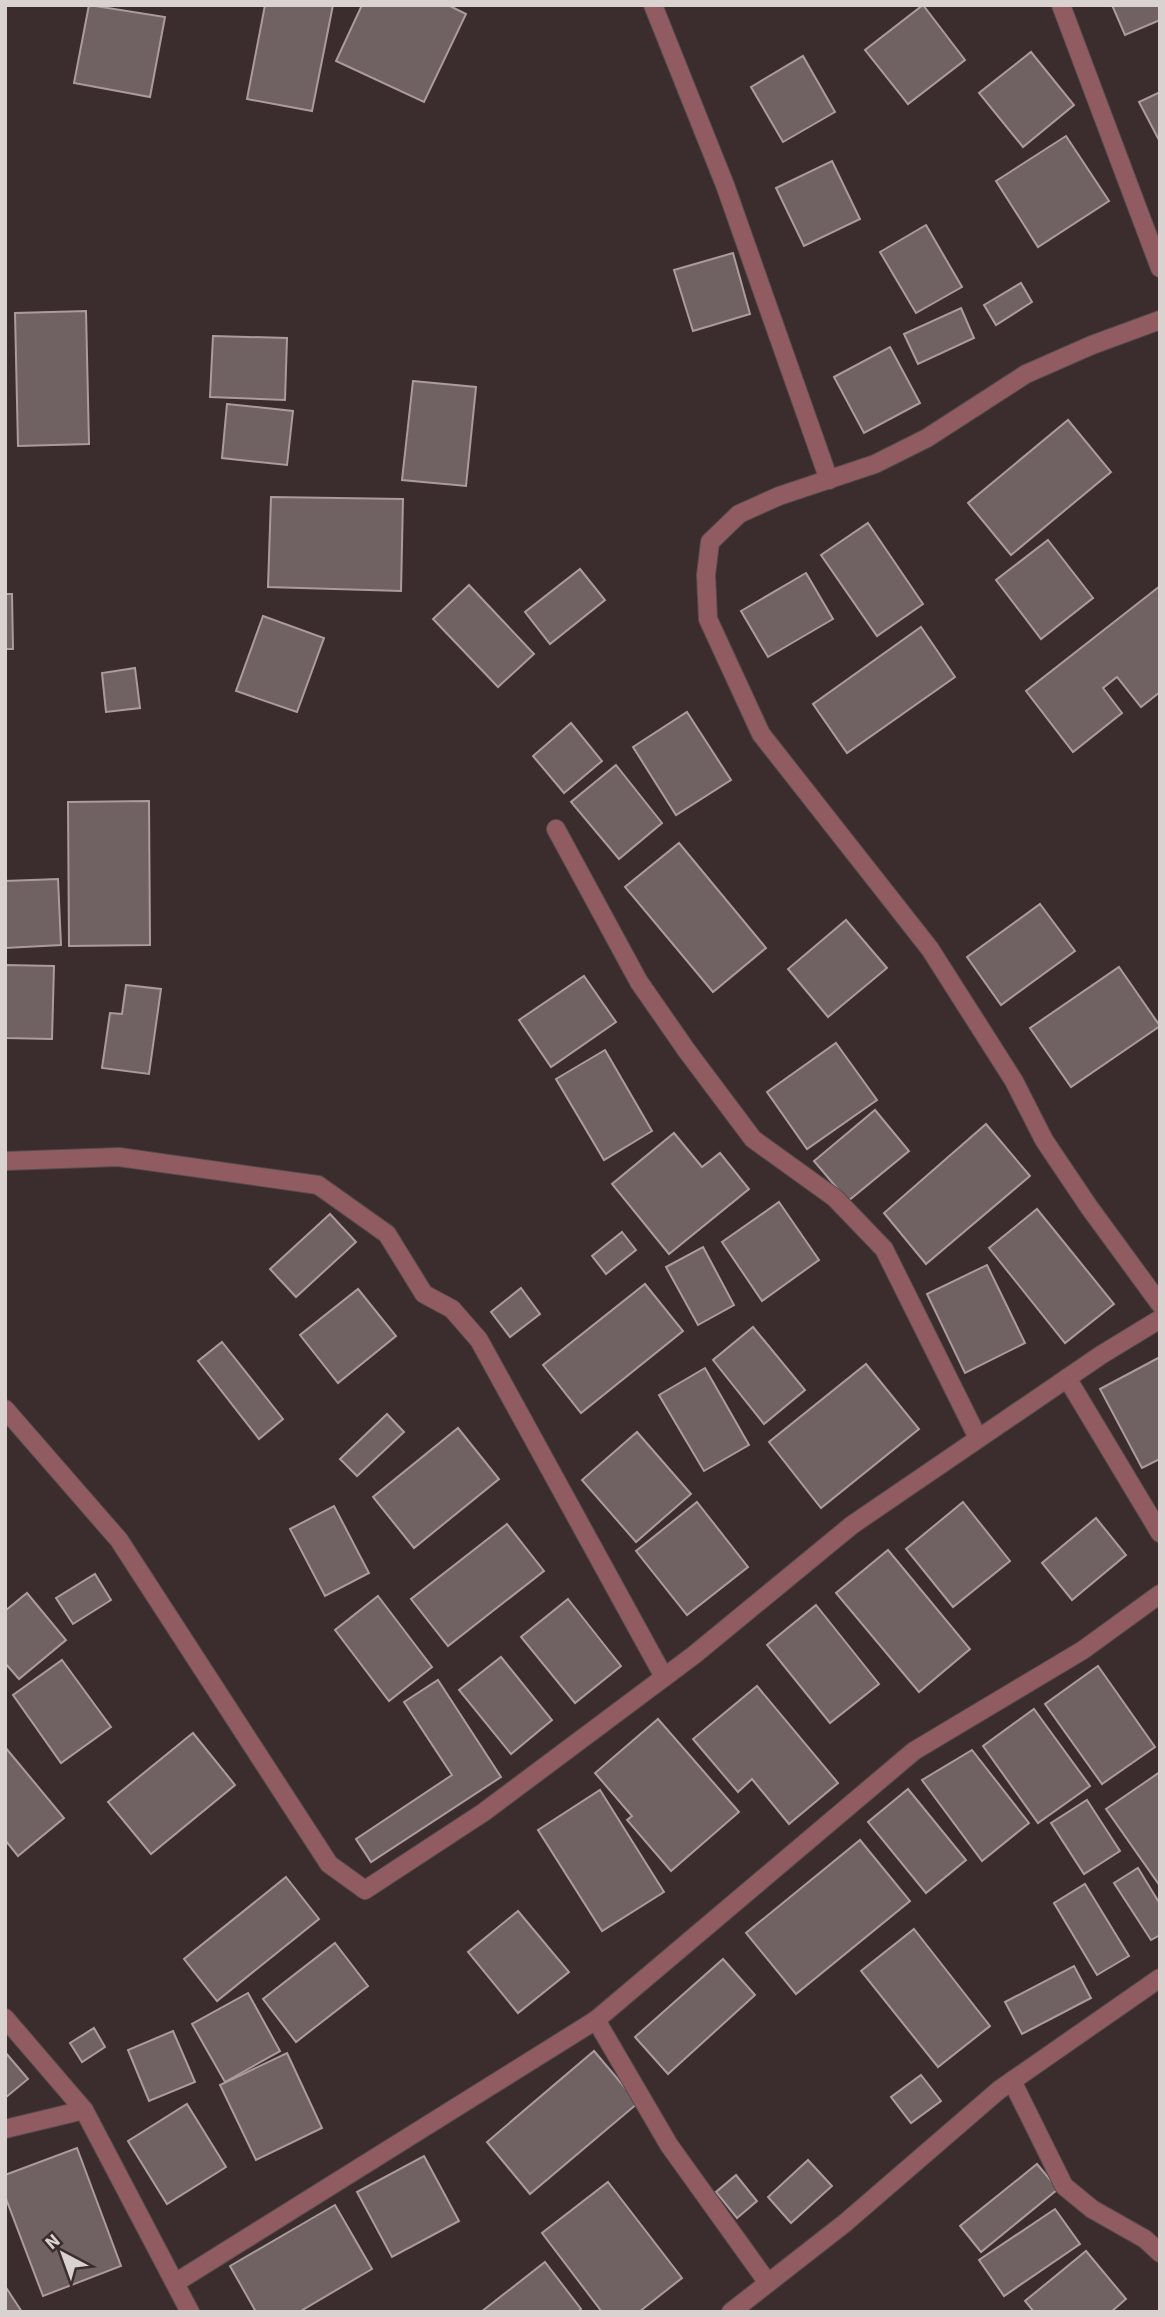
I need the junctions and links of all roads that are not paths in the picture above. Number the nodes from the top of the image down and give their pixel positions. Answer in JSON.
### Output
{"nodes":[{"id":1,"x":653,"y":5,"type":"edge"},
{"id":2,"x":1061,"y":5,"type":"edge"},
{"id":3,"x":1160,"y":268,"type":"edge"},
{"id":4,"x":1160,"y":320,"type":"edge"},
{"id":5,"x":829,"y":480,"type":"junction"},
{"id":6,"x":556,"y":829,"type":"dead end"},
{"id":7,"x":5,"y":1161,"type":"edge"},
{"id":8,"x":1160,"y":1304,"type":"edge"},
{"id":9,"x":1160,"y":1319,"type":"edge"},
{"id":10,"x":1067,"y":1378,"type":"junction"},
{"id":11,"x":5,"y":1409,"type":"edge"},
{"id":12,"x":978,"y":1438,"type":"junction"},
{"id":13,"x":1160,"y":1533,"type":"edge"},
{"id":14,"x":1160,"y":1594,"type":"edge"},
{"id":15,"x":664,"y":1677,"type":"junction"},
{"id":16,"x":1160,"y":1978,"type":"edge"},
{"id":17,"x":5,"y":2018,"type":"edge"},
{"id":18,"x":596,"y":2021,"type":"junction"},
{"id":19,"x":1012,"y":2081,"type":"junction"},
{"id":20,"x":84,"y":2110,"type":"junction"},
{"id":21,"x":5,"y":2129,"type":"edge"},
{"id":22,"x":1160,"y":2253,"type":"edge"},
{"id":23,"x":175,"y":2283,"type":"junction"},
{"id":24,"x":768,"y":2283,"type":"junction"},
{"id":25,"x":190,"y":2312,"type":"edge"},
{"id":26,"x":731,"y":2312,"type":"edge"}],
"edges":[{"from":1,"to":5,"type":"street"},
{"from":2,"to":3,"type":"street"},
{"from":4,"to":5,"type":"street"},
{"from":5,"to":8,"type":"street"},
{"from":6,"to":12,"type":"street"},
{"from":7,"to":15,"type":"street"},
{"from":9,"to":10,"type":"street"},
{"from":10,"to":12,"type":"street"},
{"from":10,"to":13,"type":"street"},
{"from":11,"to":15,"type":"street"},
{"from":12,"to":15,"type":"street"},
{"from":14,"to":18,"type":"street"},
{"from":16,"to":19,"type":"street"},
{"from":17,"to":20,"type":"street"},
{"from":18,"to":23,"type":"street"},
{"from":18,"to":24,"type":"street"},
{"from":19,"to":22,"type":"street"},
{"from":19,"to":24,"type":"street"},
{"from":20,"to":21,"type":"street"},
{"from":20,"to":23,"type":"street"},
{"from":23,"to":25,"type":"street"},
{"from":24,"to":26,"type":"street"}]}
